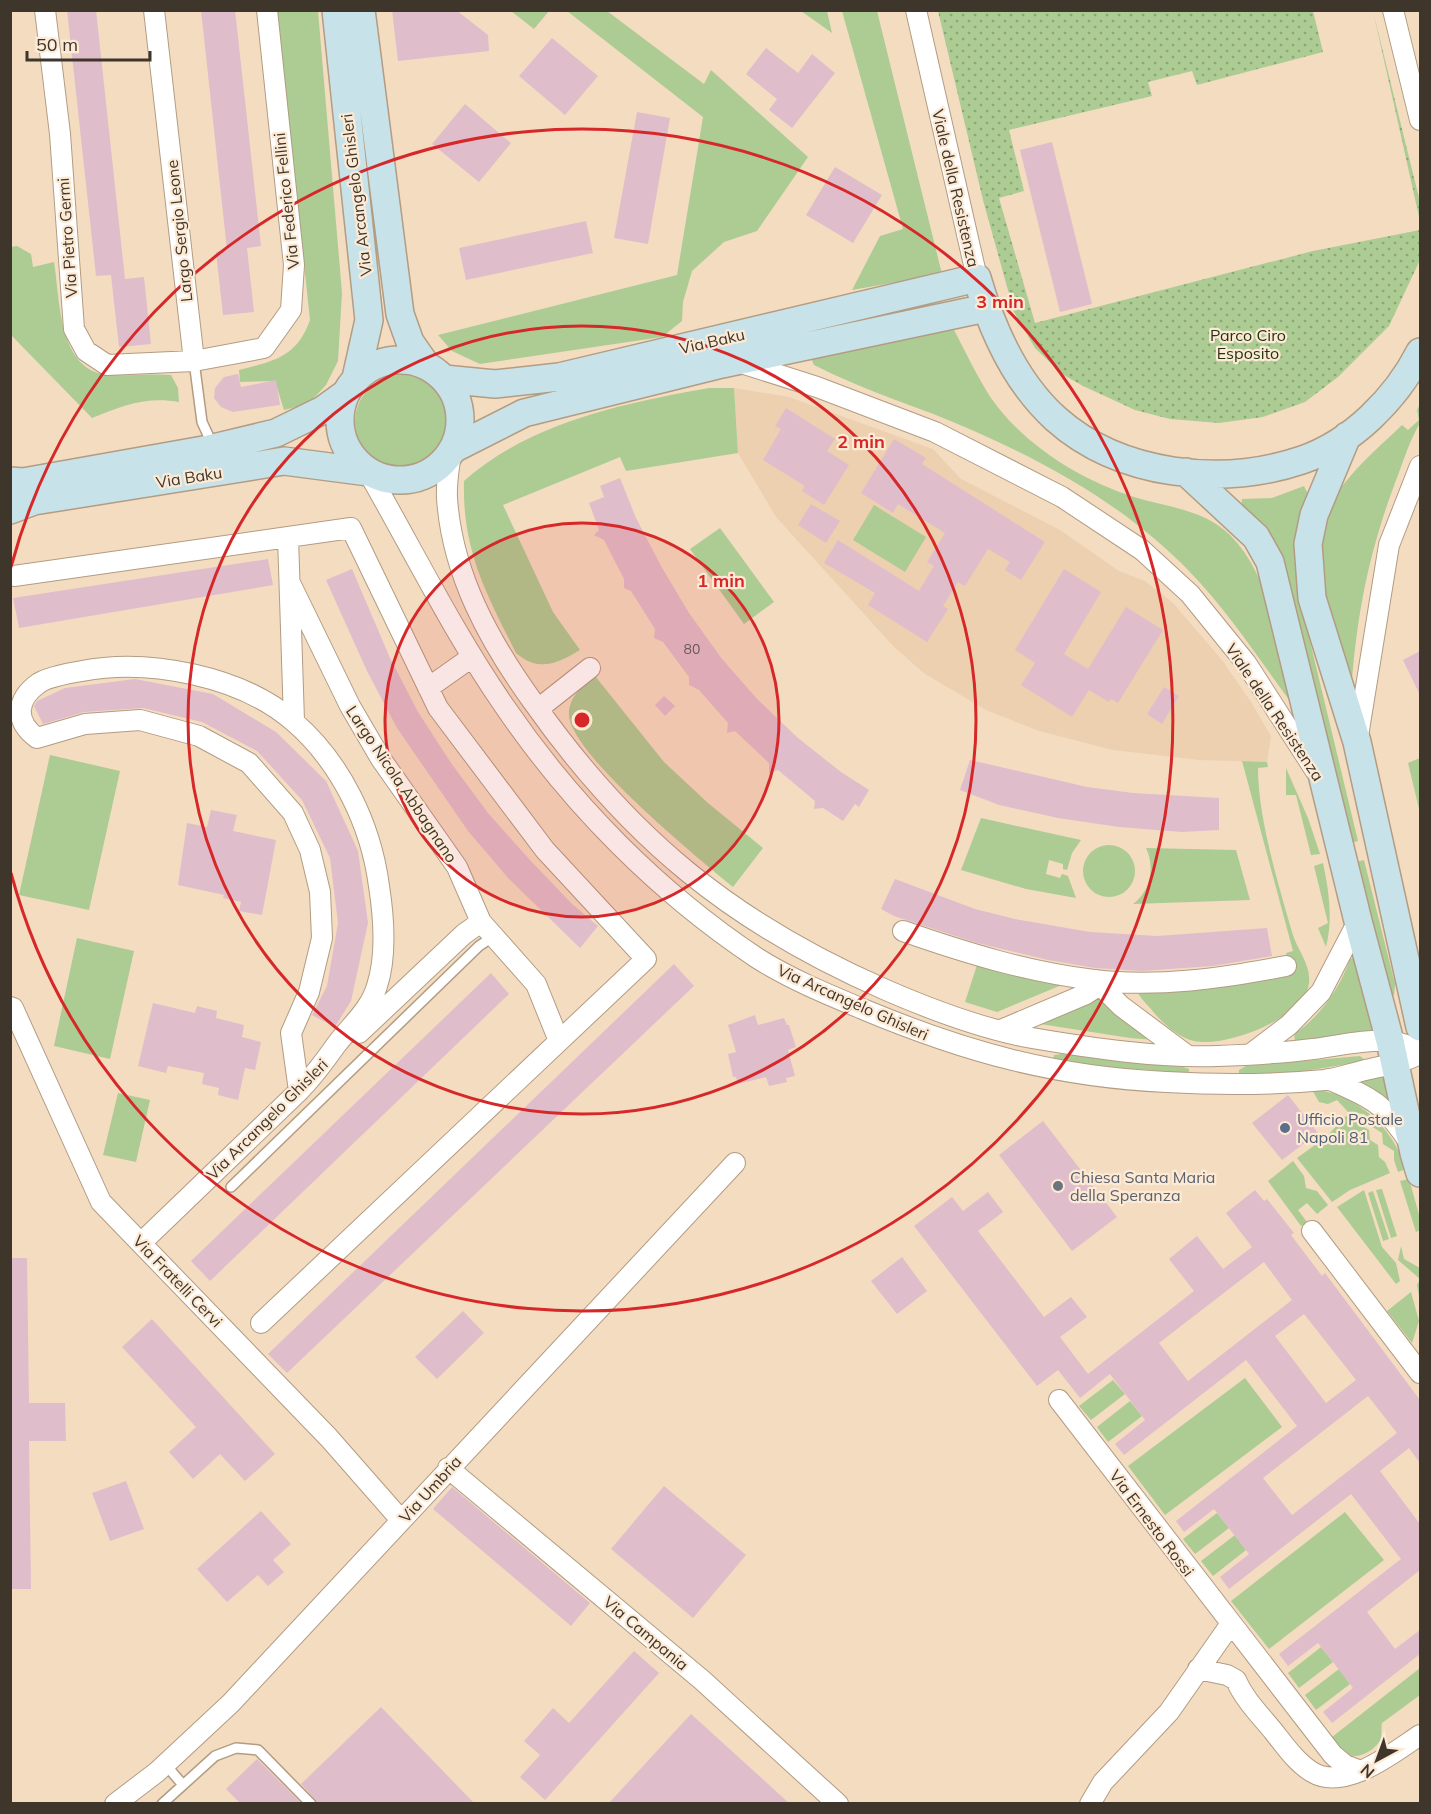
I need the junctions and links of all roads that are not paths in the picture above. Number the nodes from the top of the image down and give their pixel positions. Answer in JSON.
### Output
{"nodes":[{"id":1,"x":45,"y":10,"type":"edge"},
{"id":2,"x":154,"y":10,"type":"edge"},
{"id":3,"x":267,"y":10,"type":"edge"},
{"id":4,"x":336,"y":10,"type":"edge"},
{"id":5,"x":361,"y":10,"type":"edge"},
{"id":6,"x":916,"y":10,"type":"edge"},
{"id":7,"x":1393,"y":10,"type":"edge"},
{"id":8,"x":1420,"y":120,"type":"edge"},
{"id":9,"x":977,"y":278,"type":"junction"},
{"id":10,"x":986,"y":309,"type":"junction"},
{"id":11,"x":1420,"y":352,"type":"edge"},
{"id":12,"x":194,"y":361,"type":"junction"},
{"id":13,"x":735,"y":361,"type":"junction"},
{"id":14,"x":435,"y":372,"type":"junction"},
{"id":15,"x":350,"y":386,"type":"junction"},
{"id":16,"x":935,"y":432,"type":"joint"},
{"id":17,"x":1347,"y":436,"type":"junction"},
{"id":18,"x":209,"y":449,"type":"junction"},
{"id":19,"x":452,"y":451,"type":"junction"},
{"id":20,"x":1420,"y":466,"type":"edge"},
{"id":21,"x":368,"y":472,"type":"junction"},
{"id":22,"x":1185,"y":472,"type":"junction"},
{"id":23,"x":10,"y":481,"type":"edge"},
{"id":24,"x":10,"y":510,"type":"edge"},
{"id":25,"x":288,"y":537,"type":"junction"},
{"id":26,"x":14,"y":576,"type":"dead end"},
{"id":27,"x":290,"y":583,"type":"junction"},
{"id":28,"x":472,"y":657,"type":"junction"},
{"id":29,"x":590,"y":668,"type":"dead end"},
{"id":30,"x":428,"y":688,"type":"junction"},
{"id":31,"x":538,"y":709,"type":"junction"},
{"id":32,"x":294,"y":721,"type":"junction"},
{"id":33,"x":1357,"y":742,"type":"junction"},
{"id":34,"x":1325,"y":788,"type":"junction"},
{"id":35,"x":665,"y":854,"type":"junction"},
{"id":36,"x":649,"y":875,"type":"junction"},
{"id":37,"x":1358,"y":921,"type":"junction"},
{"id":38,"x":487,"y":929,"type":"junction"},
{"id":39,"x":903,"y":932,"type":"dead end"},
{"id":40,"x":1286,"y":966,"type":"dead end"},
{"id":41,"x":1100,"y":981,"type":"junction"},
{"id":42,"x":10,"y":1007,"type":"edge"},
{"id":43,"x":1420,"y":1027,"type":"edge"},
{"id":44,"x":1001,"y":1030,"type":"junction"},
{"id":45,"x":1029,"y":1037,"type":"junction"},
{"id":46,"x":560,"y":1041,"type":"junction"},
{"id":47,"x":1420,"y":1052,"type":"edge"},
{"id":48,"x":1252,"y":1053,"type":"junction"},
{"id":49,"x":1392,"y":1053,"type":"junction"},
{"id":50,"x":1188,"y":1056,"type":"junction"},
{"id":51,"x":1212,"y":1056,"type":"junction"},
{"id":52,"x":1023,"y":1064,"type":"junction"},
{"id":53,"x":321,"y":1069,"type":"junction"},
{"id":54,"x":1328,"y":1080,"type":"junction"},
{"id":55,"x":1210,"y":1084,"type":"junction"},
{"id":56,"x":299,"y":1090,"type":"junction"},
{"id":57,"x":1417,"y":1163,"type":"edge"},
{"id":58,"x":735,"y":1164,"type":"dead end"},
{"id":59,"x":231,"y":1187,"type":"dead end"},
{"id":60,"x":1312,"y":1231,"type":"dead end"},
{"id":61,"x":141,"y":1243,"type":"junction"},
{"id":62,"x":261,"y":1323,"type":"dead end"},
{"id":63,"x":1420,"y":1373,"type":"edge"},
{"id":64,"x":1059,"y":1400,"type":"dead end"},
{"id":65,"x":448,"y":1468,"type":"junction"},
{"id":66,"x":401,"y":1520,"type":"junction"},
{"id":67,"x":1230,"y":1625,"type":"junction"},
{"id":68,"x":1246,"y":1646,"type":"junction"},
{"id":69,"x":1198,"y":1669,"type":"junction"},
{"id":70,"x":1236,"y":1680,"type":"junction"},
{"id":71,"x":1420,"y":1735,"type":"edge"},
{"id":72,"x":165,"y":1764,"type":"junction"},
{"id":73,"x":1361,"y":1771,"type":"junction"},
{"id":74,"x":183,"y":1785,"type":"junction"},
{"id":75,"x":115,"y":1803,"type":"edge"},
{"id":76,"x":162,"y":1803,"type":"edge"},
{"id":77,"x":311,"y":1803,"type":"edge"},
{"id":78,"x":838,"y":1803,"type":"edge"},
{"id":79,"x":1090,"y":1803,"type":"edge"}],
"edges":[{"from":1,"to":12,"type":"street","name":"Via Pietro Germi"},
{"from":2,"to":12,"type":"street","name":"Largo Sergio Leone"},
{"from":3,"to":12,"type":"street","name":"Via Federico Fellini"},
{"from":4,"to":15,"type":"main road","name":"Via Arcangelo Ghisleri"},
{"from":5,"to":14,"type":"main road","name":"Via Arcangelo Ghisleri"},
{"from":6,"to":9,"type":"street","name":"Viale della Resistenza"},
{"from":7,"to":8,"type":"street"},
{"from":9,"to":10,"type":"main road","name":"Viale della Resistenza"},
{"from":9,"to":14,"type":"main road","name":"Via Baku"},
{"from":10,"to":13,"type":"main road","name":"Via Baku"},
{"from":10,"to":22,"type":"main road","name":"Viale della Resistenza"},
{"from":11,"to":17,"type":"main road","name":"Viale della Resistenza"},
{"from":12,"to":18,"type":"lane","name":"Largo Sergio Leone"},
{"from":13,"to":16,"type":"street","name":"Via Baku"},
{"from":13,"to":19,"type":"main road","name":"Via Baku"},
{"from":14,"to":15,"type":"main road"},
{"from":14,"to":19,"type":"main road"},
{"from":15,"to":18,"type":"main road","name":"Via Baku"},
{"from":15,"to":21,"type":"main road"},
{"from":16,"to":34,"type":"street","name":"Viale della Resistenza"},
{"from":17,"to":22,"type":"main road","name":"Viale della Resistenza"},
{"from":17,"to":33,"type":"main road","name":"Viale della Resistenza"},
{"from":18,"to":23,"type":"main road","name":"Via Baku"},
{"from":19,"to":21,"type":"main road"},
{"from":19,"to":31,"type":"street","name":"Via Arcangelo Ghisleri"},
{"from":20,"to":33,"type":"street","name":"Viale della Resistenza"},
{"from":21,"to":24,"type":"main road","name":"Via Baku"},
{"from":21,"to":28,"type":"street","name":"Via Arcangelo Ghisleri"},
{"from":22,"to":34,"type":"main road","name":"Viale della Resistenza"},
{"from":25,"to":26,"type":"street"},
{"from":25,"to":27,"type":"street"},
{"from":25,"to":30,"type":"street"},
{"from":27,"to":32,"type":"street"},
{"from":27,"to":38,"type":"street","name":"Largo Nicola Abbagnano"},
{"from":28,"to":30,"type":"street"},
{"from":28,"to":36,"type":"street","name":"Via Arcangelo Ghisleri"},
{"from":29,"to":31,"type":"street"},
{"from":30,"to":46,"type":"street"},
{"from":31,"to":35,"type":"street","name":"Via Arcangelo Ghisleri"},
{"from":32,"to":53,"type":"street","name":"Via Arcangelo Ghisleri"},
{"from":32,"to":56,"type":"street","name":"Via Arcangelo Ghisleri"},
{"from":33,"to":43,"type":"main road","name":"Viale della Resistenza"},
{"from":34,"to":37,"type":"main road","name":"Viale della Resistenza"},
{"from":35,"to":36,"type":"street"},
{"from":35,"to":44,"type":"street","name":"Via Arcangelo Ghisleri"},
{"from":36,"to":52,"type":"street","name":"Via Arcangelo Ghisleri"},
{"from":37,"to":48,"type":"street"},
{"from":37,"to":49,"type":"main road","name":"Viale della Resistenza"},
{"from":38,"to":46,"type":"street","name":"Largo Nicola Abbagnano"},
{"from":38,"to":53,"type":"street"},
{"from":38,"to":59,"type":"lane"},
{"from":39,"to":41,"type":"street"},
{"from":40,"to":41,"type":"street"},
{"from":41,"to":44,"type":"street"},
{"from":41,"to":50,"type":"street"},
{"from":42,"to":61,"type":"street","name":"Via Fratelli Cervi"},
{"from":44,"to":45,"type":"street","name":"Via Arcangelo Ghisleri"},
{"from":45,"to":50,"type":"street","name":"Via Arcangelo Ghisleri"},
{"from":45,"to":52,"type":"street"},
{"from":46,"to":62,"type":"street"},
{"from":47,"to":49,"type":"street","name":"Via Arcangelo Ghisleri"},
{"from":48,"to":49,"type":"street","name":"Via Arcangelo Ghisleri"},
{"from":48,"to":51,"type":"street","name":"Via Arcangelo Ghisleri"},
{"from":49,"to":54,"type":"street","name":"Via Arcangelo Ghisleri"},
{"from":49,"to":57,"type":"main road","name":"Viale della Resistenza"},
{"from":50,"to":51,"type":"street","name":"Via Arcangelo Ghisleri"},
{"from":51,"to":55,"type":"street"},
{"from":52,"to":55,"type":"street","name":"Via Arcangelo Ghisleri"},
{"from":53,"to":56,"type":"street","name":"Via Arcangelo Ghisleri"},
{"from":54,"to":55,"type":"street","name":"Via Arcangelo Ghisleri"},
{"from":54,"to":57,"type":"street","name":"Via Arcangelo Ghisleri"},
{"from":56,"to":61,"type":"street","name":"Via Arcangelo Ghisleri"},
{"from":58,"to":65,"type":"street","name":"Via Umbria"},
{"from":60,"to":63,"type":"street"},
{"from":61,"to":66,"type":"street","name":"Via Fratelli Cervi"},
{"from":64,"to":67,"type":"street","name":"Via Ernesto Rossi"},
{"from":65,"to":66,"type":"street","name":"Via Umbria"},
{"from":65,"to":78,"type":"street","name":"Via Campania"},
{"from":66,"to":72,"type":"street","name":"Via Umbria"},
{"from":67,"to":68,"type":"street","name":"Via Ernesto Rossi"},
{"from":67,"to":69,"type":"street"},
{"from":68,"to":70,"type":"street"},
{"from":68,"to":73,"type":"street","name":"Via Ernesto Rossi"},
{"from":69,"to":70,"type":"street"},
{"from":69,"to":79,"type":"street"},
{"from":70,"to":73,"type":"street"},
{"from":71,"to":73,"type":"street"},
{"from":72,"to":74,"type":"lane"},
{"from":72,"to":75,"type":"street","name":"Via Umbria"},
{"from":74,"to":76,"type":"lane"},
{"from":74,"to":77,"type":"lane"}]}
